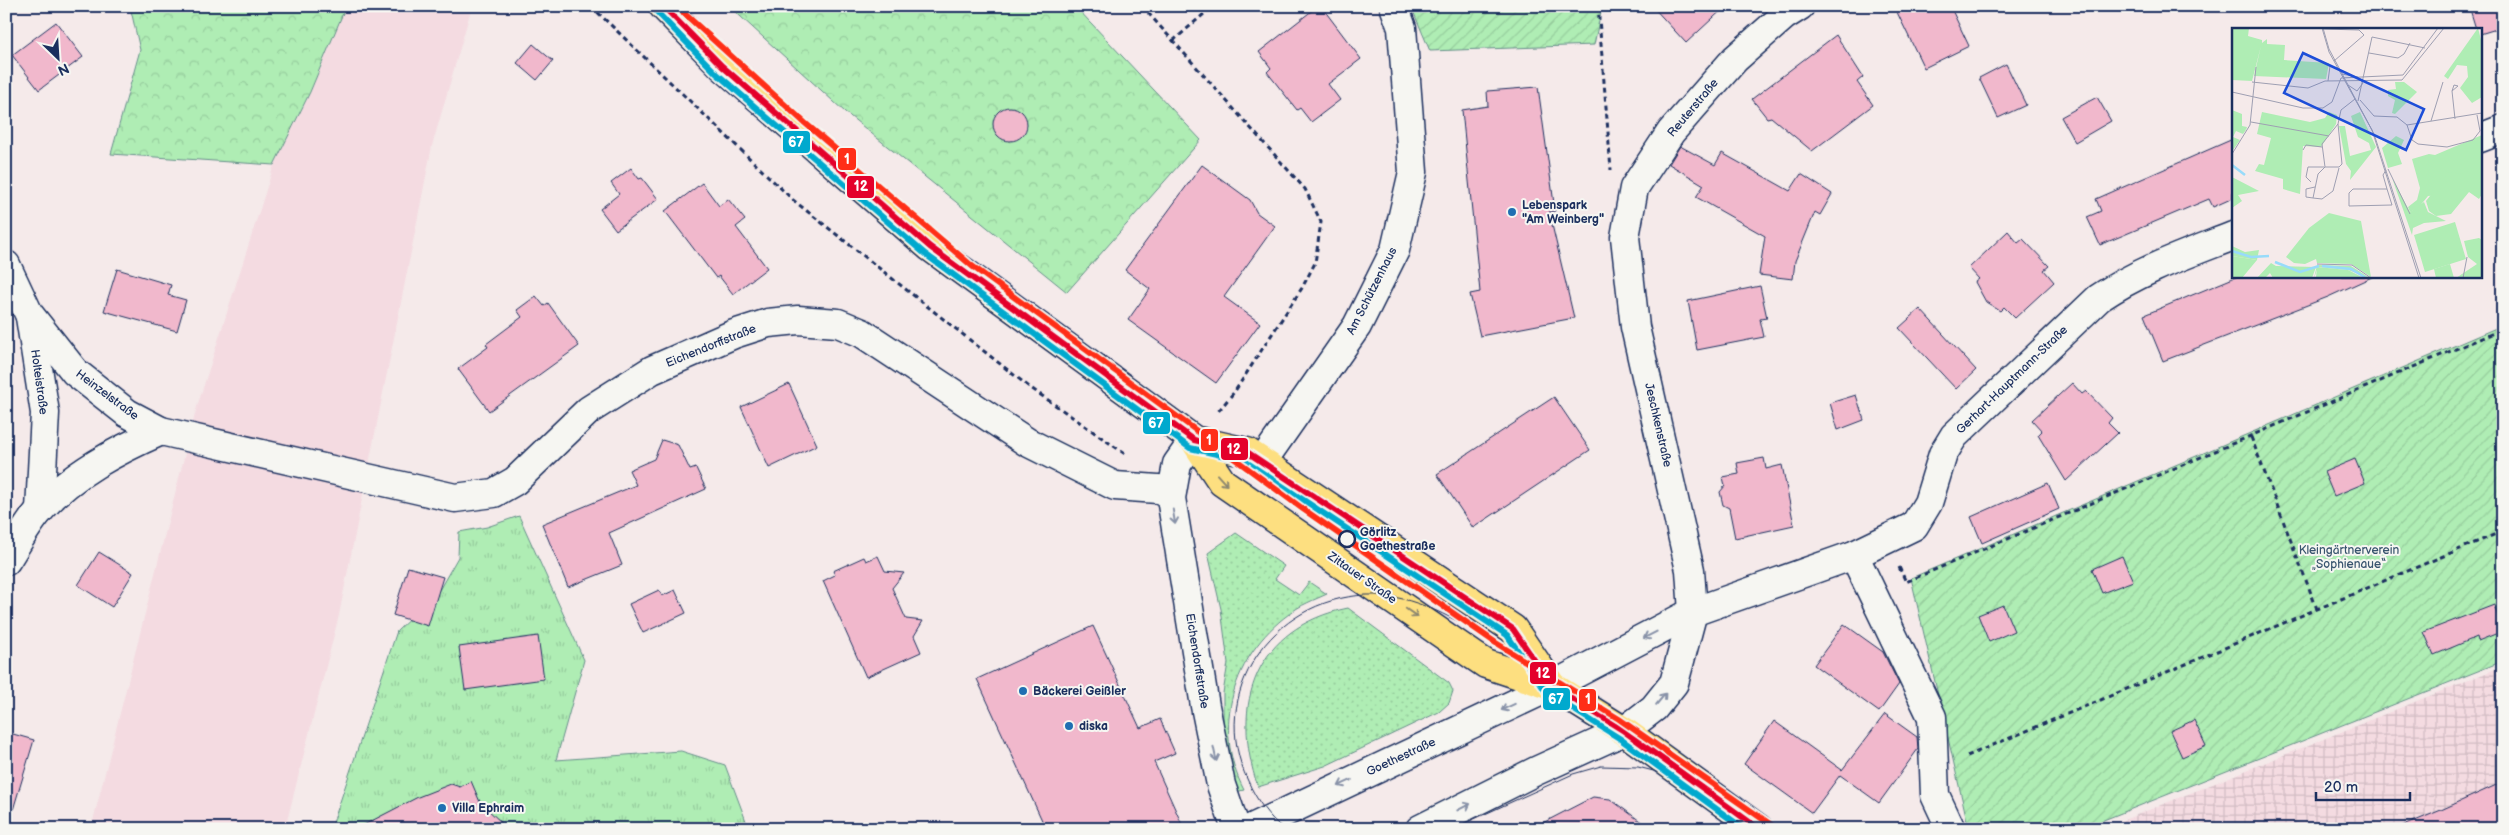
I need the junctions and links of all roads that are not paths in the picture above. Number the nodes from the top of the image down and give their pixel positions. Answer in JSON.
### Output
{"nodes":[{"id":1,"x":663,"y":6,"type":"edge"},
{"id":2,"x":1394,"y":6,"type":"edge"},
{"id":3,"x":1800,"y":6,"type":"edge"},
{"id":4,"x":2503,"y":129,"type":"edge"},
{"id":5,"x":2482,"y":137,"type":"edge"},
{"id":6,"x":1625,"y":236,"type":"joint"},
{"id":7,"x":2232,"y":236,"type":"edge"},
{"id":8,"x":6,"y":265,"type":"edge"},
{"id":9,"x":29,"y":314,"type":"junction"},
{"id":10,"x":161,"y":431,"type":"junction"},
{"id":11,"x":202,"y":440,"type":"joint"},
{"id":12,"x":1194,"y":440,"type":"junction"},
{"id":13,"x":1262,"y":462,"type":"junction"},
{"id":14,"x":1172,"y":490,"type":"junction"},
{"id":15,"x":40,"y":510,"type":"junction"},
{"id":16,"x":1854,"y":555,"type":"junction"},
{"id":17,"x":6,"y":561,"type":"edge"},
{"id":18,"x":1693,"y":612,"type":"junction"},
{"id":19,"x":1552,"y":686,"type":"junction"},
{"id":20,"x":1624,"y":731,"type":"junction"},
{"id":21,"x":1950,"y":827,"type":"dead end"},
{"id":22,"x":1236,"y":829,"type":"edge"},
{"id":23,"x":1250,"y":829,"type":"edge"},
{"id":24,"x":1420,"y":829,"type":"edge"},
{"id":25,"x":1758,"y":829,"type":"edge"}],
"edges":[{"from":1,"to":12,"type":"main road","name":"Zittauer Straße"},
{"from":2,"to":13,"type":"street","name":"Am Schützenhaus"},
{"from":3,"to":6,"type":"street","name":"Reuterstraße"},
{"from":4,"to":5,"type":"street"},
{"from":6,"to":18,"type":"street","name":"Jeschkenstraße"},
{"from":7,"to":16,"type":"street","name":"Gerhart-Hauptmann-Straße"},
{"from":8,"to":9,"type":"street","name":"Heinzelstraße"},
{"from":9,"to":10,"type":"street","name":"Heinzelstraße"},
{"from":9,"to":15,"type":"street","name":"Holteistraße"},
{"from":10,"to":11,"type":"street","name":"Heinzelstraße"},
{"from":10,"to":15,"type":"street"},
{"from":11,"to":14,"type":"street","name":"Eichendorffstraße"},
{"from":12,"to":13,"type":"main road","name":"Zittauer Straße"},
{"from":12,"to":14,"type":"street","name":"Eichendorffstraße"},
{"from":12,"to":19,"type":"main road","name":"Zittauer Straße","one_way":true},
{"from":13,"to":19,"type":"main road","name":"Zittauer Straße"},
{"from":14,"to":22,"type":"street","name":"Eichendorffstraße","one_way":true},
{"from":15,"to":17,"type":"street"},
{"from":16,"to":18,"type":"street","name":"Gerhart-Hauptmann-Straße"},
{"from":16,"to":21,"type":"street"},
{"from":18,"to":19,"type":"street","one_way":true},
{"from":20,"to":18,"type":"street","name":"Jeschkenstraße","one_way":true},
{"from":19,"to":20,"type":"main road","name":"Zittauer Straße"},
{"from":19,"to":23,"type":"street","name":"Goethestraße","one_way":true},
{"from":24,"to":20,"type":"street","one_way":true},
{"from":20,"to":25,"type":"main road","name":"Zittauer Straße"}]}
